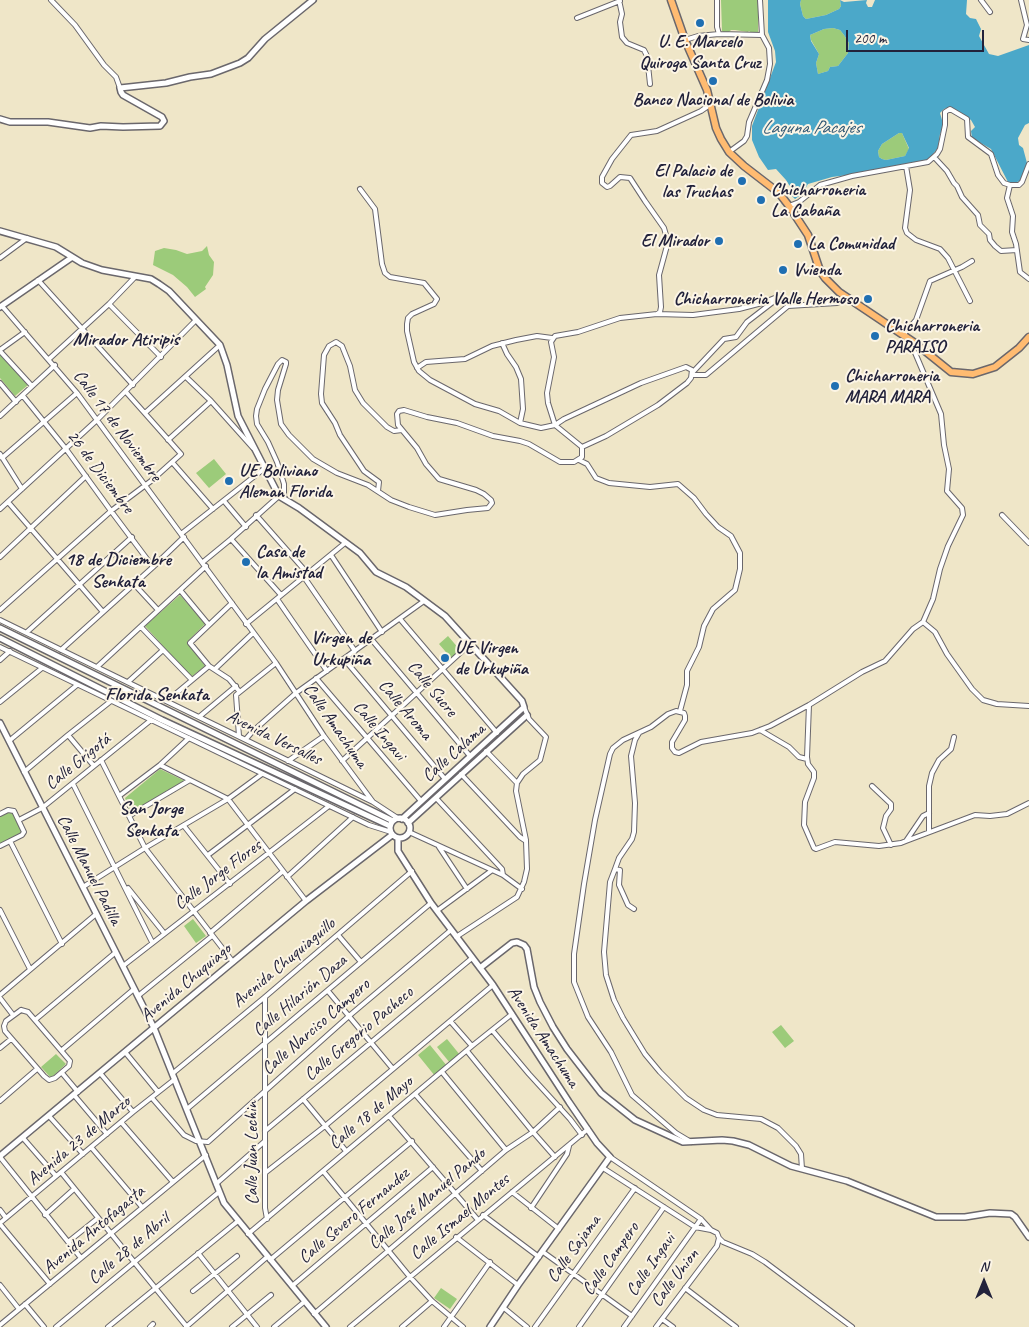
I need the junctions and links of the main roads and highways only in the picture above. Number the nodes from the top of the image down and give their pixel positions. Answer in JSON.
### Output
{"nodes":[{"id":1,"x":671,"y":0,"type":"edge"},
{"id":2,"x":1029,"y":337,"type":"edge"}],
"edges":[{"from":1,"to":2,"type":"main road"}]}
